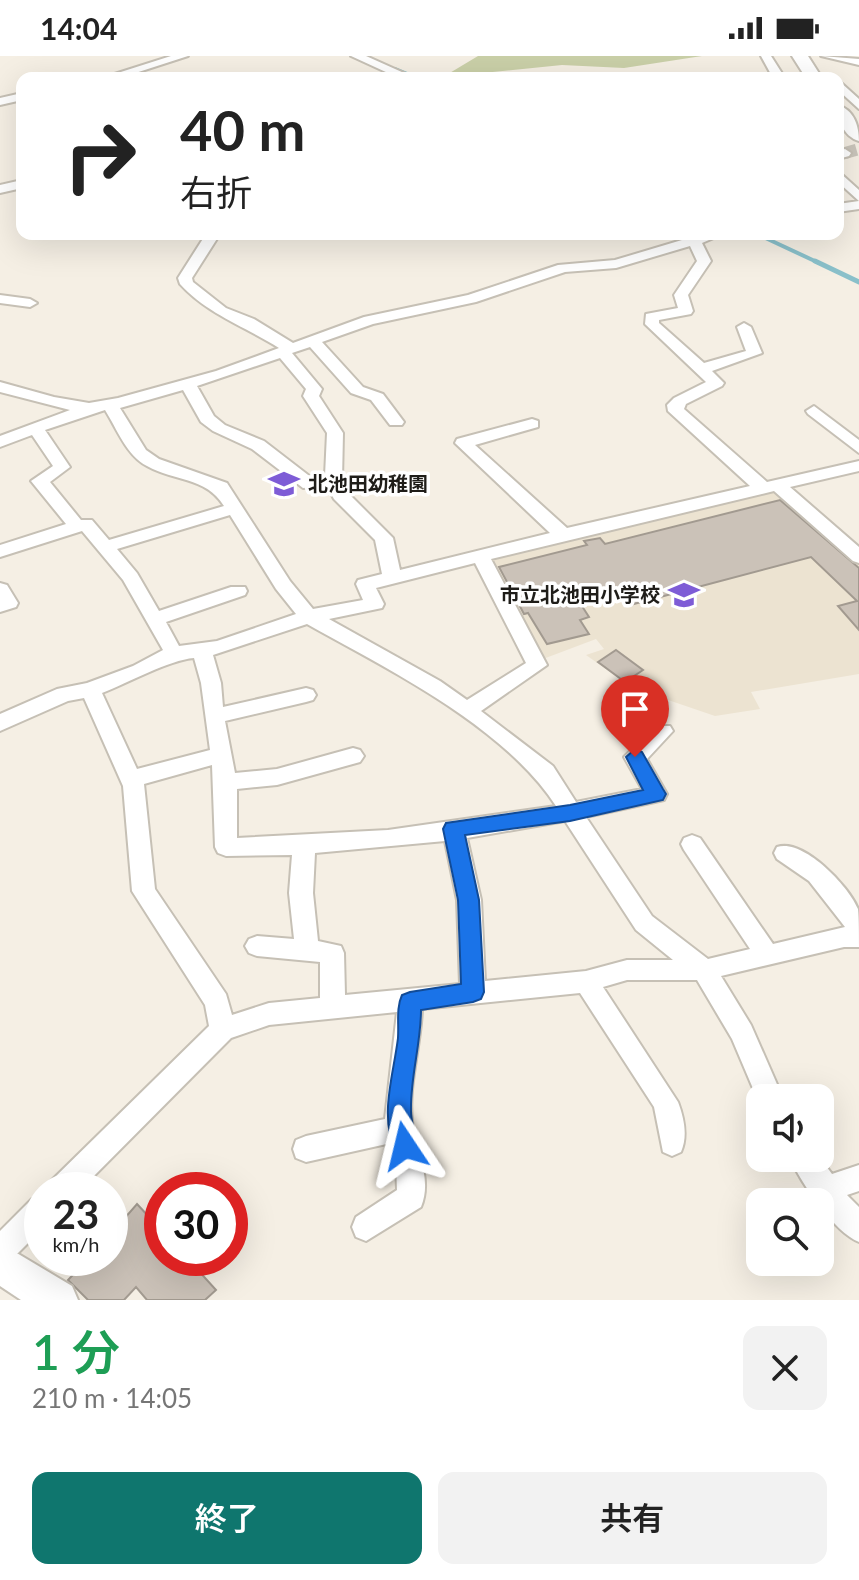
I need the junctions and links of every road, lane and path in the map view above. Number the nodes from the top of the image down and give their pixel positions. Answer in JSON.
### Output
{"nodes":[{"id":1,"x":183,"y":56,"type":"edge"},
{"id":2,"x":356,"y":56,"type":"edge"},
{"id":3,"x":823,"y":56,"type":"edge"},
{"id":4,"x":859,"y":62,"type":"edge"},
{"id":5,"x":128,"y":72,"type":"edge"},
{"id":6,"x":396,"y":72,"type":"edge"},
{"id":7,"x":844,"y":90,"type":"edge"},
{"id":8,"x":859,"y":106,"type":"edge"},
{"id":9,"x":844,"y":117,"type":"edge"},
{"id":10,"x":859,"y":136,"type":"edge"},
{"id":11,"x":844,"y":181,"type":"edge"},
{"id":12,"x":859,"y":197,"type":"edge"},
{"id":13,"x":210,"y":240,"type":"edge"},
{"id":14,"x":697,"y":240,"type":"edge"},
{"id":15,"x":694,"y":241,"type":"junction"},
{"id":16,"x":0,"y":299,"type":"edge"},
{"id":17,"x":30,"y":303,"type":"dead end"},
{"id":18,"x":744,"y":327,"type":"dead end"},
{"id":19,"x":313,"y":341,"type":"junction"},
{"id":20,"x":288,"y":350,"type":"junction"},
{"id":21,"x":701,"y":369,"type":"junction"},
{"id":22,"x":188,"y":384,"type":"junction"},
{"id":23,"x":1,"y":385,"type":"edge"},
{"id":24,"x":110,"y":405,"type":"junction"},
{"id":25,"x":89,"y":408,"type":"junction"},
{"id":26,"x":814,"y":411,"type":"dead end"},
{"id":27,"x":396,"y":422,"type":"dead end"},
{"id":28,"x":532,"y":424,"type":"dead end"},
{"id":29,"x":35,"y":428,"type":"junction"},
{"id":30,"x":0,"y":442,"type":"edge"},
{"id":31,"x":859,"y":448,"type":"edge"},
{"id":32,"x":859,"y":466,"type":"edge"},
{"id":33,"x":333,"y":480,"type":"junction"},
{"id":34,"x":769,"y":485,"type":"junction"},
{"id":35,"x":235,"y":509,"type":"junction"},
{"id":36,"x":77,"y":527,"type":"junction"},
{"id":37,"x":563,"y":535,"type":"junction"},
{"id":38,"x":105,"y":547,"type":"junction"},
{"id":39,"x":0,"y":551,"type":"edge"},
{"id":40,"x":481,"y":557,"type":"junction"},
{"id":41,"x":859,"y":557,"type":"edge"},
{"id":42,"x":392,"y":578,"type":"junction"},
{"id":43,"x":0,"y":589,"type":"edge"},
{"id":44,"x":238,"y":591,"type":"dead end"},
{"id":45,"x":0,"y":606,"type":"edge"},
{"id":46,"x":309,"y":616,"type":"junction"},
{"id":47,"x":155,"y":619,"type":"junction"},
{"id":48,"x":202,"y":651,"type":"junction"},
{"id":49,"x":174,"y":653,"type":"junction"},
{"id":50,"x":90,"y":690,"type":"junction"},
{"id":51,"x":306,"y":695,"type":"dead end"},
{"id":52,"x":467,"y":710,"type":"junction"},
{"id":53,"x":215,"y":716,"type":"junction"},
{"id":54,"x":0,"y":723,"type":"edge"},
{"id":55,"x":663,"y":731,"type":"dead end"},
{"id":56,"x":221,"y":755,"type":"junction"},
{"id":57,"x":353,"y":756,"type":"dead end"},
{"id":58,"x":131,"y":779,"type":"junction"},
{"id":59,"x":226,"y":782,"type":"junction"},
{"id":60,"x":570,"y":813,"type":"junction"},
{"id":61,"x":454,"y":829,"type":"junction"},
{"id":62,"x":692,"y":844,"type":"dead end"},
{"id":63,"x":304,"y":848,"type":"junction"},
{"id":64,"x":785,"y":853,"type":"dead end"},
{"id":65,"x":859,"y":928,"type":"edge"},
{"id":66,"x":859,"y":937,"type":"edge"},
{"id":67,"x":257,"y":946,"type":"dead end"},
{"id":68,"x":307,"y":953,"type":"junction"},
{"id":69,"x":767,"y":955,"type":"junction"},
{"id":70,"x":704,"y":970,"type":"junction"},
{"id":71,"x":586,"y":982,"type":"junction"},
{"id":72,"x":473,"y":992,"type":"junction"},
{"id":73,"x":410,"y":1002,"type":"junction"},
{"id":74,"x":333,"y":1008,"type":"junction"},
{"id":75,"x":222,"y":1030,"type":"junction"},
{"id":76,"x":764,"y":1084,"type":"edge"},
{"id":77,"x":400,"y":1128,"type":"junction"},
{"id":78,"x":672,"y":1143,"type":"dead end"},
{"id":79,"x":306,"y":1149,"type":"dead end"},
{"id":80,"x":79,"y":1172,"type":"edge"},
{"id":81,"x":859,"y":1178,"type":"edge"},
{"id":82,"x":829,"y":1188,"type":"edge"},
{"id":83,"x":834,"y":1198,"type":"edge"},
{"id":84,"x":24,"y":1227,"type":"edge"},
{"id":85,"x":366,"y":1227,"type":"dead end"},
{"id":86,"x":859,"y":1228,"type":"edge"},
{"id":87,"x":0,"y":1246,"type":"edge"},
{"id":88,"x":0,"y":1263,"type":"edge"},
{"id":89,"x":58,"y":1300,"type":"edge"}],
"edges":[{"from":1,"to":5,"type":"street"},
{"from":2,"to":6,"type":"street"},
{"from":3,"to":4,"type":"street"},
{"from":7,"to":8,"type":"street"},
{"from":9,"to":10,"type":"highway"},
{"from":11,"to":12,"type":"street"},
{"from":13,"to":20,"type":"street"},
{"from":14,"to":15,"type":"street"},
{"from":15,"to":19,"type":"street"},
{"from":15,"to":21,"type":"street"},
{"from":16,"to":17,"type":"street"},
{"from":18,"to":21,"type":"street"},
{"from":19,"to":20,"type":"street"},
{"from":19,"to":27,"type":"street"},
{"from":20,"to":22,"type":"street"},
{"from":20,"to":33,"type":"street"},
{"from":21,"to":34,"type":"street"},
{"from":22,"to":24,"type":"street"},
{"from":22,"to":33,"type":"street"},
{"from":23,"to":25,"type":"street"},
{"from":24,"to":25,"type":"street"},
{"from":24,"to":35,"type":"street"},
{"from":25,"to":29,"type":"street"},
{"from":26,"to":31,"type":"street"},
{"from":28,"to":37,"type":"street"},
{"from":29,"to":30,"type":"street"},
{"from":29,"to":36,"type":"street"},
{"from":32,"to":34,"type":"street"},
{"from":33,"to":42,"type":"street"},
{"from":34,"to":37,"type":"street"},
{"from":34,"to":41,"type":"street"},
{"from":35,"to":38,"type":"street"},
{"from":35,"to":46,"type":"street"},
{"from":36,"to":38,"type":"street"},
{"from":36,"to":39,"type":"street"},
{"from":37,"to":40,"type":"street"},
{"from":38,"to":47,"type":"street"},
{"from":40,"to":42,"type":"street"},
{"from":40,"to":52,"type":"street"},
{"from":42,"to":46,"type":"street"},
{"from":43,"to":45,"type":"street"},
{"from":44,"to":47,"type":"street"},
{"from":46,"to":48,"type":"street"},
{"from":46,"to":52,"type":"street"},
{"from":47,"to":49,"type":"street"},
{"from":48,"to":49,"type":"street"},
{"from":48,"to":53,"type":"street"},
{"from":49,"to":50,"type":"street"},
{"from":50,"to":54,"type":"street"},
{"from":50,"to":58,"type":"street"},
{"from":51,"to":53,"type":"street"},
{"from":52,"to":60,"type":"street"},
{"from":53,"to":56,"type":"street"},
{"from":55,"to":60,"type":"street"},
{"from":56,"to":58,"type":"street"},
{"from":56,"to":59,"type":"street"},
{"from":57,"to":59,"type":"street"},
{"from":58,"to":75,"type":"street"},
{"from":59,"to":63,"type":"street"},
{"from":60,"to":61,"type":"street"},
{"from":60,"to":70,"type":"street"},
{"from":61,"to":63,"type":"street"},
{"from":61,"to":72,"type":"street"},
{"from":62,"to":69,"type":"street"},
{"from":63,"to":68,"type":"street"},
{"from":64,"to":65,"type":"street"},
{"from":66,"to":69,"type":"street"},
{"from":67,"to":68,"type":"street"},
{"from":68,"to":74,"type":"street"},
{"from":69,"to":70,"type":"street"},
{"from":70,"to":71,"type":"street"},
{"from":70,"to":76,"type":"street"},
{"from":71,"to":72,"type":"street"},
{"from":71,"to":78,"type":"street"},
{"from":72,"to":73,"type":"street"},
{"from":73,"to":74,"type":"street"},
{"from":73,"to":77,"type":"street"},
{"from":74,"to":75,"type":"street"},
{"from":75,"to":80,"type":"street"},
{"from":77,"to":79,"type":"street"},
{"from":77,"to":85,"type":"street"},
{"from":81,"to":82,"type":"street"},
{"from":83,"to":86,"type":"street"},
{"from":84,"to":87,"type":"street"},
{"from":88,"to":89,"type":"highway"}]}
